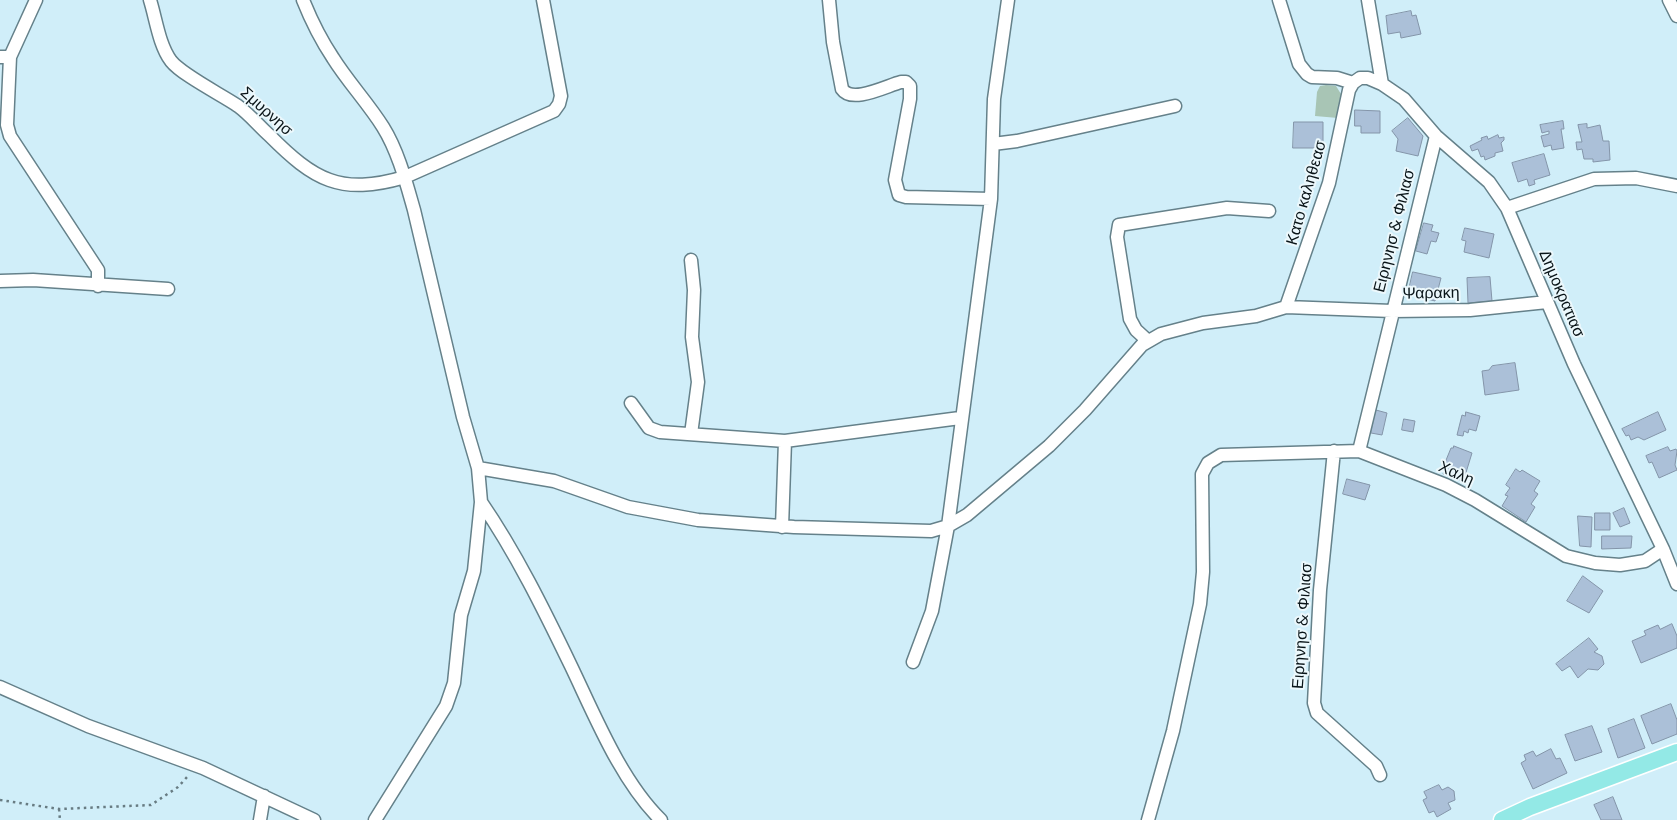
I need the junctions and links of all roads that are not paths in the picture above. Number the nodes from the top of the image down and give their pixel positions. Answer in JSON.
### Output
{"nodes":[{"id":1,"x":36,"y":0,"type":"edge"},
{"id":2,"x":150,"y":0,"type":"edge"},
{"id":3,"x":303,"y":0,"type":"edge"},
{"id":4,"x":543,"y":0,"type":"edge"},
{"id":5,"x":829,"y":0,"type":"edge"},
{"id":6,"x":1008,"y":0,"type":"edge"},
{"id":7,"x":1279,"y":0,"type":"edge"},
{"id":8,"x":1368,"y":0,"type":"edge"},
{"id":9,"x":1669,"y":0,"type":"edge"},
{"id":10,"x":1677,"y":16,"type":"edge"},
{"id":11,"x":5,"y":57,"type":"edge"},
{"id":12,"x":1352,"y":84,"type":"junction"},
{"id":13,"x":1382,"y":84,"type":"junction"},
{"id":14,"x":1176,"y":106,"type":"dead end"},
{"id":15,"x":1436,"y":136,"type":"junction"},
{"id":16,"x":993,"y":144,"type":"junction"},
{"id":17,"x":405,"y":177,"type":"junction"},
{"id":18,"x":1677,"y":186,"type":"edge"},
{"id":19,"x":991,"y":199,"type":"junction"},
{"id":20,"x":1507,"y":208,"type":"junction"},
{"id":21,"x":1269,"y":211,"type":"dead end"},
{"id":22,"x":691,"y":260,"type":"dead end"},
{"id":23,"x":0,"y":281,"type":"edge"},
{"id":24,"x":98,"y":286,"type":"junction"},
{"id":25,"x":168,"y":289,"type":"dead end"},
{"id":26,"x":1547,"y":302,"type":"junction"},
{"id":27,"x":1286,"y":308,"type":"junction"},
{"id":28,"x":1392,"y":310,"type":"junction"},
{"id":29,"x":1148,"y":342,"type":"junction"},
{"id":30,"x":631,"y":404,"type":"dead end"},
{"id":31,"x":960,"y":418,"type":"junction"},
{"id":32,"x":691,"y":434,"type":"junction"},
{"id":33,"x":785,"y":441,"type":"junction"},
{"id":34,"x":1334,"y":451,"type":"junction"},
{"id":35,"x":1359,"y":451,"type":"junction"},
{"id":36,"x":478,"y":468,"type":"junction"},
{"id":37,"x":481,"y":502,"type":"junction"},
{"id":38,"x":782,"y":526,"type":"junction"},
{"id":39,"x":948,"y":526,"type":"junction"},
{"id":40,"x":1663,"y":549,"type":"junction"},
{"id":41,"x":1677,"y":584,"type":"edge"},
{"id":42,"x":913,"y":662,"type":"dead end"},
{"id":43,"x":0,"y":687,"type":"edge"},
{"id":44,"x":1677,"y":752,"type":"edge"},
{"id":45,"x":1380,"y":775,"type":"dead end"},
{"id":46,"x":264,"y":796,"type":"junction"},
{"id":47,"x":260,"y":820,"type":"edge"},
{"id":48,"x":314,"y":820,"type":"edge"},
{"id":49,"x":375,"y":820,"type":"edge"},
{"id":50,"x":661,"y":820,"type":"edge"},
{"id":51,"x":1148,"y":820,"type":"edge"},
{"id":52,"x":1502,"y":820,"type":"edge"}],
"edges":[{"from":1,"to":11,"type":"street"},
{"from":2,"to":17,"type":"street","name":"Σμυρνησ"},
{"from":3,"to":17,"type":"street"},
{"from":4,"to":17,"type":"street","name":"Σμυρνησ"},
{"from":5,"to":19,"type":"street"},
{"from":6,"to":16,"type":"street"},
{"from":7,"to":12,"type":"street","name":"Δημοκρατιασ"},
{"from":8,"to":13,"type":"street"},
{"from":9,"to":10,"type":"street"},
{"from":11,"to":24,"type":"street"},
{"from":12,"to":13,"type":"street","name":"Δημοκρατιασ"},
{"from":12,"to":27,"type":"street","name":"Κατο καληθεασ"},
{"from":13,"to":15,"type":"street","name":"Δημοκρατιασ"},
{"from":14,"to":16,"type":"street"},
{"from":15,"to":20,"type":"street","name":"Δημοκρατιασ"},
{"from":15,"to":28,"type":"street","name":"Ειρηνησ & Φιλιασ"},
{"from":16,"to":19,"type":"street"},
{"from":17,"to":36,"type":"street"},
{"from":18,"to":20,"type":"street"},
{"from":19,"to":31,"type":"street"},
{"from":20,"to":26,"type":"street","name":"Δημοκρατιασ"},
{"from":21,"to":29,"type":"street"},
{"from":22,"to":32,"type":"street"},
{"from":23,"to":24,"type":"street"},
{"from":24,"to":25,"type":"street"},
{"from":26,"to":28,"type":"street","name":"Ψαρακη"},
{"from":26,"to":40,"type":"street","name":"Δημοκρατιασ"},
{"from":27,"to":28,"type":"street","name":"Ψαρακη"},
{"from":27,"to":29,"type":"street","name":"Ψαρακη"},
{"from":28,"to":35,"type":"street","name":"Ειρηνησ & Φιλιασ"},
{"from":29,"to":39,"type":"street","name":"Ψαρακη"},
{"from":30,"to":32,"type":"street"},
{"from":31,"to":33,"type":"street"},
{"from":31,"to":39,"type":"street"},
{"from":32,"to":33,"type":"street"},
{"from":33,"to":38,"type":"street"},
{"from":34,"to":35,"type":"street","name":"Χαλη"},
{"from":34,"to":45,"type":"street","name":"Ειρηνησ & Φιλιασ"},
{"from":34,"to":51,"type":"street","name":"Χαλη"},
{"from":35,"to":40,"type":"street","name":"Χαλη"},
{"from":36,"to":37,"type":"street"},
{"from":36,"to":38,"type":"street","name":"Ψαρακη"},
{"from":37,"to":49,"type":"street"},
{"from":37,"to":50,"type":"street"},
{"from":38,"to":39,"type":"street","name":"Ψαρακη"},
{"from":39,"to":42,"type":"street"},
{"from":40,"to":41,"type":"street","name":"Δημοκρατιασ"},
{"from":43,"to":46,"type":"street"},
{"from":44,"to":52,"type":"main road"},
{"from":46,"to":47,"type":"street"},
{"from":46,"to":48,"type":"street"}]}
